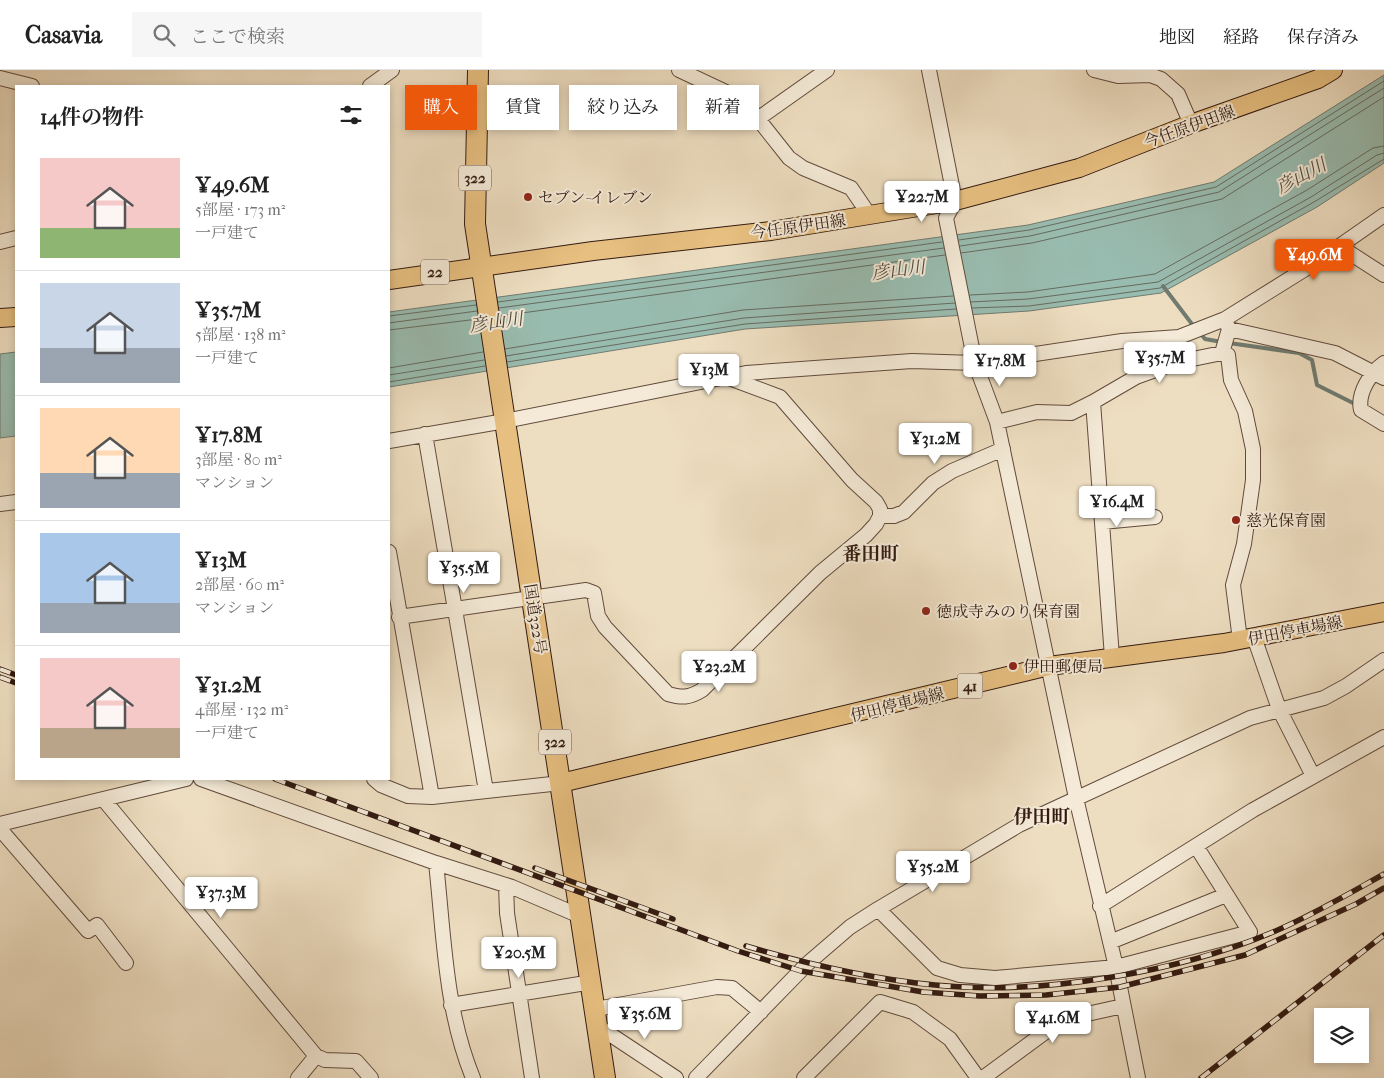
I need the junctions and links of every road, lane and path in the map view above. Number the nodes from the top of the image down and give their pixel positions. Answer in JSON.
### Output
{"nodes":[{"id":1,"x":392,"y":70,"type":"edge"},
{"id":2,"x":478,"y":70,"type":"edge"},
{"id":3,"x":679,"y":70,"type":"edge"},
{"id":4,"x":827,"y":70,"type":"edge"},
{"id":5,"x":929,"y":70,"type":"edge"},
{"id":6,"x":1094,"y":70,"type":"edge"},
{"id":7,"x":1333,"y":70,"type":"edge"},
{"id":8,"x":0,"y":78,"type":"edge"},
{"id":9,"x":28,"y":85,"type":"edge"},
{"id":10,"x":371,"y":85,"type":"edge"},
{"id":11,"x":711,"y":85,"type":"edge"},
{"id":12,"x":759,"y":118,"type":"joint"},
{"id":13,"x":1191,"y":124,"type":"junction"},
{"id":14,"x":955,"y":201,"type":"junction"},
{"id":15,"x":1384,"y":215,"type":"edge"},
{"id":16,"x":870,"y":216,"type":"junction"},
{"id":17,"x":15,"y":238,"type":"edge"},
{"id":18,"x":0,"y":242,"type":"edge"},
{"id":19,"x":1339,"y":246,"type":"junction"},
{"id":20,"x":483,"y":275,"type":"junction"},
{"id":21,"x":1384,"y":275,"type":"edge"},
{"id":22,"x":390,"y":280,"type":"edge"},
{"id":23,"x":15,"y":317,"type":"edge"},
{"id":24,"x":0,"y":318,"type":"edge"},
{"id":25,"x":1227,"y":328,"type":"junction"},
{"id":26,"x":1222,"y":352,"type":"junction"},
{"id":27,"x":975,"y":359,"type":"junction"},
{"id":28,"x":1384,"y":363,"type":"edge"},
{"id":29,"x":1378,"y":375,"type":"edge"},
{"id":30,"x":729,"y":378,"type":"junction"},
{"id":31,"x":1094,"y":402,"type":"junction"},
{"id":32,"x":503,"y":414,"type":"junction"},
{"id":33,"x":997,"y":422,"type":"junction"},
{"id":34,"x":1384,"y":424,"type":"edge"},
{"id":35,"x":425,"y":434,"type":"junction"},
{"id":36,"x":390,"y":441,"type":"edge"},
{"id":37,"x":1003,"y":449,"type":"junction"},
{"id":38,"x":15,"y":502,"type":"edge"},
{"id":39,"x":0,"y":504,"type":"edge"},
{"id":40,"x":880,"y":516,"type":"junction"},
{"id":41,"x":1156,"y":516,"type":"dead end"},
{"id":42,"x":1102,"y":522,"type":"junction"},
{"id":43,"x":390,"y":558,"type":"edge"},
{"id":44,"x":533,"y":598,"type":"junction"},
{"id":45,"x":455,"y":609,"type":"junction"},
{"id":46,"x":1384,"y":612,"type":"edge"},
{"id":47,"x":399,"y":617,"type":"junction"},
{"id":48,"x":1247,"y":639,"type":"junction"},
{"id":49,"x":1112,"y":656,"type":"junction"},
{"id":50,"x":1384,"y":660,"type":"edge"},
{"id":51,"x":1049,"y":666,"type":"junction"},
{"id":52,"x":1278,"y":709,"type":"junction"},
{"id":53,"x":1384,"y":737,"type":"edge"},
{"id":54,"x":1310,"y":770,"type":"dead end"},
{"id":55,"x":182,"y":780,"type":"edge"},
{"id":56,"x":204,"y":780,"type":"edge"},
{"id":57,"x":375,"y":780,"type":"edge"},
{"id":58,"x":561,"y":783,"type":"junction"},
{"id":59,"x":486,"y":791,"type":"junction"},
{"id":60,"x":432,"y":798,"type":"junction"},
{"id":61,"x":1076,"y":798,"type":"junction"},
{"id":62,"x":104,"y":800,"type":"junction"},
{"id":63,"x":1,"y":825,"type":"edge"},
{"id":64,"x":1196,"y":846,"type":"junction"},
{"id":65,"x":436,"y":863,"type":"junction"},
{"id":66,"x":506,"y":885,"type":"junction"},
{"id":67,"x":1226,"y":895,"type":"junction"},
{"id":68,"x":1100,"y":906,"type":"junction"},
{"id":69,"x":878,"y":909,"type":"junction"},
{"id":70,"x":580,"y":916,"type":"junction"},
{"id":71,"x":1110,"y":942,"type":"junction"},
{"id":72,"x":126,"y":963,"type":"dead end"},
{"id":73,"x":1116,"y":967,"type":"junction"},
{"id":74,"x":592,"y":982,"type":"junction"},
{"id":75,"x":518,"y":994,"type":"junction"},
{"id":76,"x":451,"y":1005,"type":"junction"},
{"id":77,"x":1124,"y":1006,"type":"junction"},
{"id":78,"x":761,"y":1012,"type":"junction"},
{"id":79,"x":597,"y":1018,"type":"junction"},
{"id":80,"x":316,"y":1056,"type":"junction"},
{"id":81,"x":298,"y":1078,"type":"edge"},
{"id":82,"x":371,"y":1078,"type":"edge"},
{"id":83,"x":473,"y":1078,"type":"edge"},
{"id":84,"x":532,"y":1078,"type":"edge"},
{"id":85,"x":605,"y":1078,"type":"edge"},
{"id":86,"x":676,"y":1078,"type":"edge"},
{"id":87,"x":696,"y":1078,"type":"edge"},
{"id":88,"x":804,"y":1078,"type":"edge"},
{"id":89,"x":978,"y":1078,"type":"edge"},
{"id":90,"x":983,"y":1078,"type":"edge"},
{"id":91,"x":1138,"y":1078,"type":"edge"}],
"edges":[{"from":1,"to":10,"type":"street"},
{"from":2,"to":20,"type":"highway","name":"国道322号","number":"322"},
{"from":3,"to":11,"type":"street"},
{"from":4,"to":12,"type":"street"},
{"from":5,"to":14,"type":"street"},
{"from":6,"to":13,"type":"street"},
{"from":7,"to":13,"type":"main road","name":"今任原伊田線"},
{"from":8,"to":9,"type":"street"},
{"from":12,"to":16,"type":"street"},
{"from":13,"to":14,"type":"main road","name":"今任原伊田線"},
{"from":14,"to":16,"type":"main road","name":"今任原伊田線"},
{"from":14,"to":27,"type":"street"},
{"from":15,"to":19,"type":"street"},
{"from":16,"to":20,"type":"main road","name":"今任原伊田線"},
{"from":17,"to":18,"type":"street"},
{"from":19,"to":21,"type":"street"},
{"from":19,"to":25,"type":"street"},
{"from":20,"to":22,"type":"main road","number":"22"},
{"from":20,"to":32,"type":"highway","name":"国道322号","number":"322"},
{"from":23,"to":24,"type":"main road"},
{"from":25,"to":26,"type":"street"},
{"from":25,"to":27,"type":"street"},
{"from":25,"to":29,"type":"street"},
{"from":26,"to":31,"type":"street"},
{"from":26,"to":48,"type":"street"},
{"from":27,"to":30,"type":"street"},
{"from":27,"to":33,"type":"street"},
{"from":28,"to":29,"type":"street"},
{"from":29,"to":34,"type":"street"},
{"from":30,"to":32,"type":"street"},
{"from":30,"to":40,"type":"street"},
{"from":31,"to":33,"type":"street"},
{"from":31,"to":42,"type":"street"},
{"from":32,"to":35,"type":"street"},
{"from":32,"to":44,"type":"highway","name":"国道322号","number":"322"},
{"from":33,"to":37,"type":"street"},
{"from":35,"to":36,"type":"street"},
{"from":35,"to":45,"type":"street"},
{"from":37,"to":40,"type":"street"},
{"from":37,"to":51,"type":"street"},
{"from":38,"to":39,"type":"street"},
{"from":40,"to":44,"type":"street"},
{"from":41,"to":42,"type":"street"},
{"from":42,"to":49,"type":"street"},
{"from":43,"to":47,"type":"street"},
{"from":44,"to":45,"type":"street"},
{"from":44,"to":58,"type":"highway","name":"国道322号","number":"322"},
{"from":45,"to":47,"type":"street"},
{"from":45,"to":59,"type":"street"},
{"from":46,"to":48,"type":"main road","name":"伊田停車場線","number":"41"},
{"from":47,"to":60,"type":"street"},
{"from":48,"to":49,"type":"main road","name":"伊田停車場線","number":"41"},
{"from":48,"to":52,"type":"street"},
{"from":49,"to":51,"type":"main road","name":"伊田停車場線","number":"41"},
{"from":50,"to":52,"type":"street"},
{"from":51,"to":58,"type":"main road","name":"伊田停車場線","number":"41"},
{"from":51,"to":61,"type":"street"},
{"from":52,"to":54,"type":"street"},
{"from":52,"to":61,"type":"street"},
{"from":53,"to":64,"type":"street"},
{"from":55,"to":62,"type":"street"},
{"from":56,"to":65,"type":"street"},
{"from":57,"to":60,"type":"street"},
{"from":58,"to":59,"type":"street"},
{"from":58,"to":70,"type":"highway","name":"国道322号","number":"322"},
{"from":59,"to":60,"type":"street"},
{"from":61,"to":68,"type":"street"},
{"from":61,"to":69,"type":"street"},
{"from":62,"to":63,"type":"street"},
{"from":62,"to":80,"type":"street"},
{"from":63,"to":72,"type":"street"},
{"from":64,"to":67,"type":"street"},
{"from":64,"to":68,"type":"street"},
{"from":65,"to":66,"type":"street"},
{"from":65,"to":76,"type":"street"},
{"from":66,"to":70,"type":"street"},
{"from":66,"to":75,"type":"street"},
{"from":67,"to":71,"type":"street"},
{"from":67,"to":73,"type":"street"},
{"from":68,"to":71,"type":"street"},
{"from":69,"to":73,"type":"street"},
{"from":69,"to":78,"type":"street"},
{"from":70,"to":74,"type":"highway","name":"国道322号","number":"322"},
{"from":71,"to":73,"type":"street"},
{"from":73,"to":77,"type":"street"},
{"from":74,"to":75,"type":"street"},
{"from":74,"to":79,"type":"highway","name":"国道322号","number":"322"},
{"from":75,"to":76,"type":"street"},
{"from":75,"to":84,"type":"street"},
{"from":76,"to":83,"type":"street"},
{"from":77,"to":90,"type":"street"},
{"from":77,"to":91,"type":"street"},
{"from":78,"to":79,"type":"street"},
{"from":78,"to":87,"type":"street"},
{"from":79,"to":85,"type":"highway","name":"国道322号","number":"322"},
{"from":79,"to":86,"type":"street"},
{"from":80,"to":81,"type":"street"},
{"from":80,"to":82,"type":"street"},
{"from":88,"to":89,"type":"street"}]}
